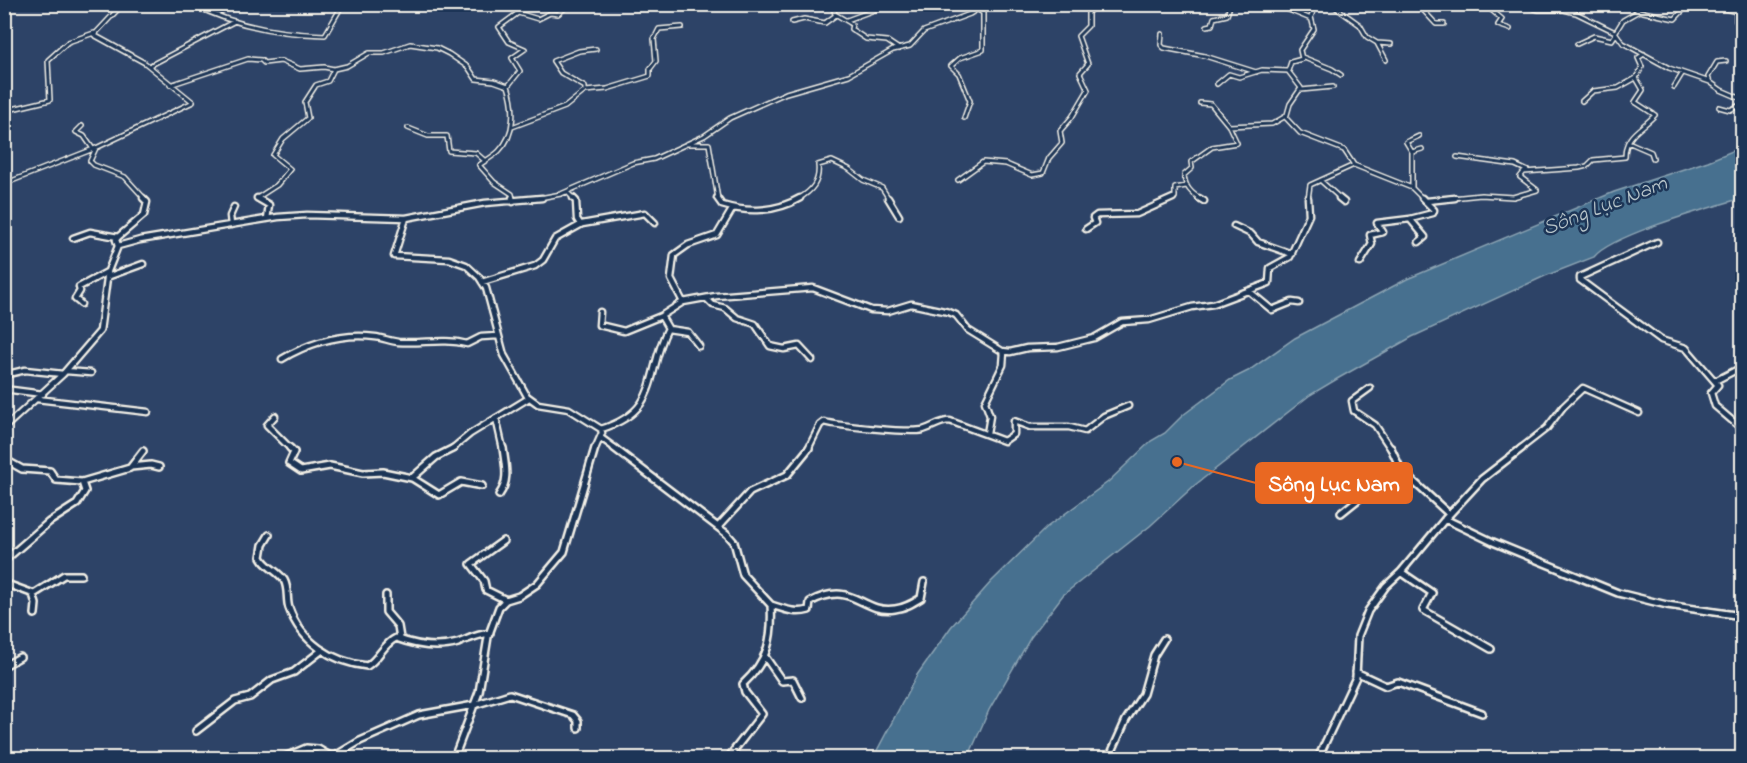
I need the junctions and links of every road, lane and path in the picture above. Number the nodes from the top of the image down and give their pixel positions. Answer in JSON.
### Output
{"nodes":[{"id":1,"x":24,"y":4,"type":"edge"},
{"id":2,"x":123,"y":4,"type":"edge"},
{"id":3,"x":192,"y":4,"type":"edge"},
{"id":4,"x":343,"y":4,"type":"edge"},
{"id":5,"x":562,"y":4,"type":"edge"},
{"id":6,"x":835,"y":4,"type":"edge"},
{"id":7,"x":986,"y":4,"type":"edge"},
{"id":8,"x":1094,"y":4,"type":"edge"},
{"id":9,"x":1226,"y":4,"type":"edge"},
{"id":10,"x":1274,"y":4,"type":"edge"},
{"id":11,"x":1317,"y":4,"type":"edge"},
{"id":12,"x":1424,"y":4,"type":"edge"},
{"id":13,"x":1469,"y":4,"type":"edge"},
{"id":14,"x":1493,"y":4,"type":"edge"},
{"id":15,"x":1518,"y":4,"type":"edge"},
{"id":16,"x":1628,"y":4,"type":"edge"},
{"id":17,"x":1689,"y":4,"type":"edge"},
{"id":18,"x":1709,"y":4,"type":"edge"},
{"id":19,"x":1572,"y":6,"type":"edge"},
{"id":20,"x":4,"y":7,"type":"edge"},
{"id":21,"x":1490,"y":8,"type":"junction"},
{"id":22,"x":877,"y":9,"type":"dead end"},
{"id":23,"x":978,"y":10,"type":"junction"},
{"id":24,"x":1568,"y":11,"type":"junction"},
{"id":25,"x":1639,"y":11,"type":"junction"},
{"id":26,"x":1736,"y":12,"type":"junction"},
{"id":27,"x":1743,"y":14,"type":"edge"},
{"id":28,"x":836,"y":15,"type":"junction"},
{"id":29,"x":1311,"y":19,"type":"junction"},
{"id":30,"x":847,"y":20,"type":"junction"},
{"id":31,"x":235,"y":21,"type":"junction"},
{"id":32,"x":792,"y":22,"type":"dead end"},
{"id":33,"x":1444,"y":24,"type":"dead end"},
{"id":34,"x":1207,"y":26,"type":"dead end"},
{"id":35,"x":1743,"y":26,"type":"edge"},
{"id":36,"x":682,"y":27,"type":"dead end"},
{"id":37,"x":1509,"y":29,"type":"dead end"},
{"id":38,"x":94,"y":33,"type":"junction"},
{"id":39,"x":1162,"y":34,"type":"dead end"},
{"id":40,"x":1615,"y":34,"type":"junction"},
{"id":41,"x":1377,"y":43,"type":"junction"},
{"id":42,"x":1391,"y":44,"type":"dead end"},
{"id":43,"x":1577,"y":44,"type":"dead end"},
{"id":44,"x":596,"y":49,"type":"dead end"},
{"id":45,"x":898,"y":49,"type":"junction"},
{"id":46,"x":1644,"y":54,"type":"junction"},
{"id":47,"x":1302,"y":57,"type":"junction"},
{"id":48,"x":1386,"y":60,"type":"dead end"},
{"id":49,"x":1726,"y":62,"type":"dead end"},
{"id":50,"x":149,"y":66,"type":"junction"},
{"id":51,"x":334,"y":69,"type":"junction"},
{"id":52,"x":1256,"y":72,"type":"junction"},
{"id":53,"x":1288,"y":72,"type":"junction"},
{"id":54,"x":1682,"y":74,"type":"junction"},
{"id":55,"x":1341,"y":75,"type":"dead end"},
{"id":56,"x":1636,"y":78,"type":"junction"},
{"id":57,"x":1710,"y":82,"type":"junction"},
{"id":58,"x":1217,"y":84,"type":"dead end"},
{"id":59,"x":170,"y":85,"type":"junction"},
{"id":60,"x":508,"y":86,"type":"junction"},
{"id":61,"x":1333,"y":87,"type":"dead end"},
{"id":62,"x":1674,"y":87,"type":"dead end"},
{"id":63,"x":1301,"y":90,"type":"junction"},
{"id":64,"x":585,"y":91,"type":"junction"},
{"id":65,"x":1743,"y":99,"type":"edge"},
{"id":66,"x":1582,"y":101,"type":"dead end"},
{"id":67,"x":1200,"y":103,"type":"dead end"},
{"id":68,"x":1743,"y":104,"type":"edge"},
{"id":69,"x":1719,"y":107,"type":"dead end"},
{"id":70,"x":4,"y":111,"type":"edge"},
{"id":71,"x":1286,"y":116,"type":"junction"},
{"id":72,"x":964,"y":118,"type":"dead end"},
{"id":73,"x":82,"y":126,"type":"dead end"},
{"id":74,"x":1229,"y":126,"type":"junction"},
{"id":75,"x":512,"y":127,"type":"junction"},
{"id":76,"x":408,"y":128,"type":"dead end"},
{"id":77,"x":1419,"y":136,"type":"dead end"},
{"id":78,"x":1628,"y":142,"type":"junction"},
{"id":79,"x":686,"y":144,"type":"junction"},
{"id":80,"x":95,"y":148,"type":"junction"},
{"id":81,"x":1422,"y":149,"type":"dead end"},
{"id":82,"x":1412,"y":152,"type":"junction"},
{"id":83,"x":1457,"y":157,"type":"dead end"},
{"id":84,"x":1653,"y":158,"type":"dead end"},
{"id":85,"x":484,"y":160,"type":"junction"},
{"id":86,"x":1354,"y":165,"type":"junction"},
{"id":87,"x":1528,"y":171,"type":"junction"},
{"id":88,"x":958,"y":180,"type":"dead end"},
{"id":89,"x":1322,"y":181,"type":"junction"},
{"id":90,"x":4,"y":184,"type":"edge"},
{"id":91,"x":1186,"y":186,"type":"junction"},
{"id":92,"x":1412,"y":188,"type":"junction"},
{"id":93,"x":567,"y":192,"type":"junction"},
{"id":94,"x":1204,"y":201,"type":"dead end"},
{"id":95,"x":1427,"y":201,"type":"junction"},
{"id":96,"x":513,"y":202,"type":"junction"},
{"id":97,"x":1344,"y":202,"type":"dead end"},
{"id":98,"x":234,"y":207,"type":"dead end"},
{"id":99,"x":733,"y":208,"type":"junction"},
{"id":100,"x":899,"y":216,"type":"dead end"},
{"id":101,"x":406,"y":218,"type":"junction"},
{"id":102,"x":267,"y":219,"type":"junction"},
{"id":103,"x":1410,"y":219,"type":"junction"},
{"id":104,"x":655,"y":223,"type":"dead end"},
{"id":105,"x":580,"y":224,"type":"junction"},
{"id":106,"x":231,"y":225,"type":"junction"},
{"id":107,"x":1234,"y":226,"type":"dead end"},
{"id":108,"x":1086,"y":229,"type":"dead end"},
{"id":109,"x":118,"y":237,"type":"junction"},
{"id":110,"x":73,"y":238,"type":"dead end"},
{"id":111,"x":1419,"y":242,"type":"dead end"},
{"id":112,"x":1657,"y":242,"type":"dead end"},
{"id":113,"x":118,"y":246,"type":"junction"},
{"id":114,"x":1292,"y":254,"type":"junction"},
{"id":115,"x":143,"y":264,"type":"dead end"},
{"id":116,"x":1360,"y":264,"type":"dead end"},
{"id":117,"x":107,"y":274,"type":"junction"},
{"id":118,"x":482,"y":282,"type":"junction"},
{"id":119,"x":1249,"y":291,"type":"junction"},
{"id":120,"x":706,"y":298,"type":"junction"},
{"id":121,"x":682,"y":302,"type":"junction"},
{"id":122,"x":1299,"y":303,"type":"dead end"},
{"id":123,"x":81,"y":304,"type":"dead end"},
{"id":124,"x":600,"y":312,"type":"dead end"},
{"id":125,"x":661,"y":316,"type":"junction"},
{"id":126,"x":668,"y":329,"type":"junction"},
{"id":127,"x":498,"y":336,"type":"junction"},
{"id":128,"x":699,"y":346,"type":"dead end"},
{"id":129,"x":1004,"y":352,"type":"junction"},
{"id":130,"x":282,"y":359,"type":"dead end"},
{"id":131,"x":813,"y":360,"type":"dead end"},
{"id":132,"x":1743,"y":367,"type":"edge"},
{"id":133,"x":65,"y":373,"type":"junction"},
{"id":134,"x":91,"y":373,"type":"dead end"},
{"id":135,"x":4,"y":375,"type":"edge"},
{"id":136,"x":1715,"y":381,"type":"junction"},
{"id":137,"x":1370,"y":388,"type":"dead end"},
{"id":138,"x":4,"y":389,"type":"edge"},
{"id":139,"x":43,"y":394,"type":"junction"},
{"id":140,"x":529,"y":398,"type":"junction"},
{"id":141,"x":37,"y":399,"type":"junction"},
{"id":142,"x":1128,"y":406,"type":"dead end"},
{"id":143,"x":148,"y":412,"type":"dead end"},
{"id":144,"x":1639,"y":413,"type":"dead end"},
{"id":145,"x":275,"y":416,"type":"dead end"},
{"id":146,"x":4,"y":417,"type":"edge"},
{"id":147,"x":496,"y":418,"type":"junction"},
{"id":148,"x":12,"y":422,"type":"junction"},
{"id":149,"x":4,"y":429,"type":"edge"},
{"id":150,"x":601,"y":429,"type":"junction"},
{"id":151,"x":1743,"y":429,"type":"edge"},
{"id":152,"x":987,"y":434,"type":"junction"},
{"id":153,"x":601,"y":438,"type":"junction"},
{"id":154,"x":143,"y":452,"type":"dead end"},
{"id":155,"x":4,"y":459,"type":"edge"},
{"id":156,"x":159,"y":466,"type":"dead end"},
{"id":157,"x":131,"y":467,"type":"junction"},
{"id":158,"x":1401,"y":470,"type":"junction"},
{"id":159,"x":412,"y":478,"type":"junction"},
{"id":160,"x":82,"y":482,"type":"junction"},
{"id":161,"x":482,"y":486,"type":"dead end"},
{"id":162,"x":499,"y":495,"type":"dead end"},
{"id":163,"x":1341,"y":513,"type":"dead end"},
{"id":164,"x":1447,"y":517,"type":"junction"},
{"id":165,"x":718,"y":527,"type":"junction"},
{"id":166,"x":269,"y":535,"type":"dead end"},
{"id":167,"x":503,"y":541,"type":"dead end"},
{"id":168,"x":4,"y":561,"type":"edge"},
{"id":169,"x":1401,"y":572,"type":"junction"},
{"id":170,"x":81,"y":575,"type":"dead end"},
{"id":171,"x":924,"y":582,"type":"dead end"},
{"id":172,"x":4,"y":583,"type":"edge"},
{"id":173,"x":33,"y":594,"type":"junction"},
{"id":174,"x":386,"y":595,"type":"dead end"},
{"id":175,"x":506,"y":600,"type":"junction"},
{"id":176,"x":771,"y":605,"type":"junction"},
{"id":177,"x":35,"y":614,"type":"dead end"},
{"id":178,"x":1743,"y":616,"type":"edge"},
{"id":179,"x":490,"y":633,"type":"junction"},
{"id":180,"x":400,"y":638,"type":"junction"},
{"id":181,"x":1164,"y":639,"type":"dead end"},
{"id":182,"x":1491,"y":649,"type":"dead end"},
{"id":183,"x":321,"y":651,"type":"junction"},
{"id":184,"x":20,"y":657,"type":"dead end"},
{"id":185,"x":766,"y":658,"type":"junction"},
{"id":186,"x":4,"y":666,"type":"edge"},
{"id":187,"x":1356,"y":672,"type":"junction"},
{"id":188,"x":802,"y":698,"type":"dead end"},
{"id":189,"x":474,"y":705,"type":"junction"},
{"id":190,"x":1482,"y":713,"type":"dead end"},
{"id":191,"x":578,"y":728,"type":"dead end"},
{"id":192,"x":196,"y":730,"type":"dead end"},
{"id":193,"x":282,"y":759,"type":"edge"},
{"id":194,"x":454,"y":759,"type":"edge"},
{"id":195,"x":728,"y":759,"type":"edge"},
{"id":196,"x":1109,"y":759,"type":"edge"},
{"id":197,"x":1318,"y":759,"type":"edge"}],
"edges":[{"from":1,"to":20,"type":"street"},
{"from":2,"to":38,"type":"street"},
{"from":3,"to":31,"type":"street"},
{"from":4,"to":31,"type":"street"},
{"from":5,"to":60,"type":"street"},
{"from":6,"to":28,"type":"street"},
{"from":7,"to":23,"type":"street"},
{"from":8,"to":88,"type":"street"},
{"from":9,"to":34,"type":"street"},
{"from":10,"to":29,"type":"street"},
{"from":11,"to":29,"type":"street"},
{"from":11,"to":41,"type":"street"},
{"from":12,"to":33,"type":"street"},
{"from":13,"to":21,"type":"street"},
{"from":14,"to":21,"type":"street"},
{"from":15,"to":24,"type":"street"},
{"from":16,"to":25,"type":"street"},
{"from":17,"to":25,"type":"street"},
{"from":18,"to":26,"type":"street"},
{"from":19,"to":24,"type":"street"},
{"from":21,"to":37,"type":"street"},
{"from":22,"to":30,"type":"street"},
{"from":23,"to":45,"type":"street"},
{"from":23,"to":72,"type":"street"},
{"from":24,"to":40,"type":"street"},
{"from":25,"to":40,"type":"street"},
{"from":26,"to":27,"type":"street"},
{"from":26,"to":35,"type":"street"},
{"from":28,"to":30,"type":"street"},
{"from":28,"to":32,"type":"street"},
{"from":29,"to":47,"type":"street"},
{"from":30,"to":45,"type":"street"},
{"from":31,"to":50,"type":"street"},
{"from":36,"to":64,"type":"street"},
{"from":38,"to":50,"type":"street"},
{"from":38,"to":70,"type":"street"},
{"from":39,"to":52,"type":"street"},
{"from":40,"to":43,"type":"street"},
{"from":40,"to":46,"type":"street"},
{"from":41,"to":42,"type":"street"},
{"from":41,"to":48,"type":"street"},
{"from":44,"to":64,"type":"street"},
{"from":45,"to":79,"type":"street"},
{"from":46,"to":54,"type":"street"},
{"from":46,"to":56,"type":"street"},
{"from":47,"to":53,"type":"street"},
{"from":47,"to":55,"type":"street"},
{"from":49,"to":57,"type":"street"},
{"from":50,"to":59,"type":"street"},
{"from":51,"to":59,"type":"street"},
{"from":51,"to":60,"type":"street"},
{"from":51,"to":102,"type":"street"},
{"from":52,"to":53,"type":"street"},
{"from":52,"to":58,"type":"street"},
{"from":53,"to":63,"type":"street"},
{"from":54,"to":57,"type":"street"},
{"from":54,"to":62,"type":"street"},
{"from":56,"to":66,"type":"street"},
{"from":56,"to":78,"type":"street"},
{"from":57,"to":65,"type":"street"},
{"from":59,"to":80,"type":"street"},
{"from":60,"to":75,"type":"street"},
{"from":61,"to":63,"type":"street"},
{"from":63,"to":71,"type":"street"},
{"from":64,"to":75,"type":"street"},
{"from":67,"to":74,"type":"street"},
{"from":68,"to":69,"type":"street"},
{"from":71,"to":74,"type":"street"},
{"from":71,"to":86,"type":"street"},
{"from":73,"to":80,"type":"street"},
{"from":74,"to":91,"type":"street"},
{"from":75,"to":85,"type":"street"},
{"from":76,"to":85,"type":"street"},
{"from":77,"to":82,"type":"street"},
{"from":78,"to":84,"type":"street"},
{"from":78,"to":87,"type":"street"},
{"from":79,"to":93,"type":"street"},
{"from":79,"to":99,"type":"street"},
{"from":80,"to":90,"type":"street"},
{"from":80,"to":109,"type":"street"},
{"from":81,"to":82,"type":"street"},
{"from":82,"to":92,"type":"street"},
{"from":83,"to":87,"type":"street"},
{"from":85,"to":96,"type":"street"},
{"from":86,"to":89,"type":"street"},
{"from":86,"to":92,"type":"street"},
{"from":87,"to":95,"type":"street"},
{"from":89,"to":97,"type":"street"},
{"from":89,"to":114,"type":"street"},
{"from":91,"to":94,"type":"street"},
{"from":91,"to":108,"type":"street"},
{"from":92,"to":95,"type":"street"},
{"from":93,"to":96,"type":"street"},
{"from":93,"to":105,"type":"street"},
{"from":95,"to":103,"type":"street"},
{"from":96,"to":101,"type":"street"},
{"from":98,"to":106,"type":"street"},
{"from":99,"to":100,"type":"street"},
{"from":99,"to":121,"type":"street"},
{"from":101,"to":102,"type":"street"},
{"from":101,"to":118,"type":"street"},
{"from":102,"to":106,"type":"street"},
{"from":103,"to":111,"type":"street"},
{"from":103,"to":116,"type":"street"},
{"from":104,"to":105,"type":"street"},
{"from":105,"to":118,"type":"street"},
{"from":106,"to":113,"type":"street"},
{"from":107,"to":114,"type":"street"},
{"from":109,"to":110,"type":"street"},
{"from":109,"to":113,"type":"street"},
{"from":112,"to":136,"type":"street"},
{"from":113,"to":117,"type":"street"},
{"from":114,"to":119,"type":"street"},
{"from":115,"to":117,"type":"street"},
{"from":117,"to":123,"type":"street"},
{"from":117,"to":133,"type":"street"},
{"from":118,"to":127,"type":"street"},
{"from":119,"to":122,"type":"street"},
{"from":119,"to":129,"type":"street"},
{"from":120,"to":121,"type":"street"},
{"from":120,"to":129,"type":"street"},
{"from":120,"to":131,"type":"street"},
{"from":121,"to":125,"type":"street"},
{"from":124,"to":125,"type":"street"},
{"from":125,"to":126,"type":"street"},
{"from":126,"to":128,"type":"street"},
{"from":126,"to":150,"type":"street"},
{"from":127,"to":130,"type":"street"},
{"from":127,"to":140,"type":"street"},
{"from":129,"to":152,"type":"street"},
{"from":132,"to":136,"type":"street"},
{"from":133,"to":134,"type":"street"},
{"from":133,"to":135,"type":"street"},
{"from":133,"to":139,"type":"street"},
{"from":136,"to":151,"type":"street"},
{"from":137,"to":158,"type":"street"},
{"from":138,"to":139,"type":"street"},
{"from":139,"to":141,"type":"street"},
{"from":140,"to":147,"type":"street"},
{"from":140,"to":150,"type":"street"},
{"from":141,"to":143,"type":"street"},
{"from":141,"to":148,"type":"street"},
{"from":142,"to":152,"type":"street"},
{"from":144,"to":164,"type":"street"},
{"from":145,"to":159,"type":"street"},
{"from":146,"to":148,"type":"street"},
{"from":147,"to":159,"type":"street"},
{"from":147,"to":162,"type":"street"},
{"from":148,"to":149,"type":"street"},
{"from":150,"to":153,"type":"street"},
{"from":152,"to":165,"type":"street"},
{"from":153,"to":165,"type":"street"},
{"from":153,"to":175,"type":"street"},
{"from":154,"to":157,"type":"street"},
{"from":155,"to":160,"type":"street"},
{"from":156,"to":157,"type":"street"},
{"from":157,"to":160,"type":"street"},
{"from":158,"to":163,"type":"street"},
{"from":158,"to":164,"type":"street"},
{"from":159,"to":161,"type":"street"},
{"from":160,"to":168,"type":"street"},
{"from":164,"to":169,"type":"street"},
{"from":164,"to":178,"type":"street"},
{"from":165,"to":176,"type":"street"},
{"from":166,"to":183,"type":"street"},
{"from":167,"to":175,"type":"street"},
{"from":169,"to":182,"type":"street"},
{"from":169,"to":187,"type":"street"},
{"from":170,"to":173,"type":"street"},
{"from":171,"to":176,"type":"street"},
{"from":172,"to":173,"type":"street"},
{"from":173,"to":177,"type":"street"},
{"from":174,"to":180,"type":"street"},
{"from":175,"to":179,"type":"street"},
{"from":176,"to":185,"type":"street"},
{"from":179,"to":180,"type":"street"},
{"from":179,"to":189,"type":"street"},
{"from":180,"to":183,"type":"street"},
{"from":181,"to":196,"type":"street"},
{"from":183,"to":192,"type":"street"},
{"from":184,"to":186,"type":"street"},
{"from":185,"to":188,"type":"street"},
{"from":185,"to":195,"type":"street"},
{"from":187,"to":190,"type":"street"},
{"from":187,"to":197,"type":"street"},
{"from":189,"to":191,"type":"street"},
{"from":189,"to":193,"type":"street"},
{"from":189,"to":194,"type":"street"}]}
